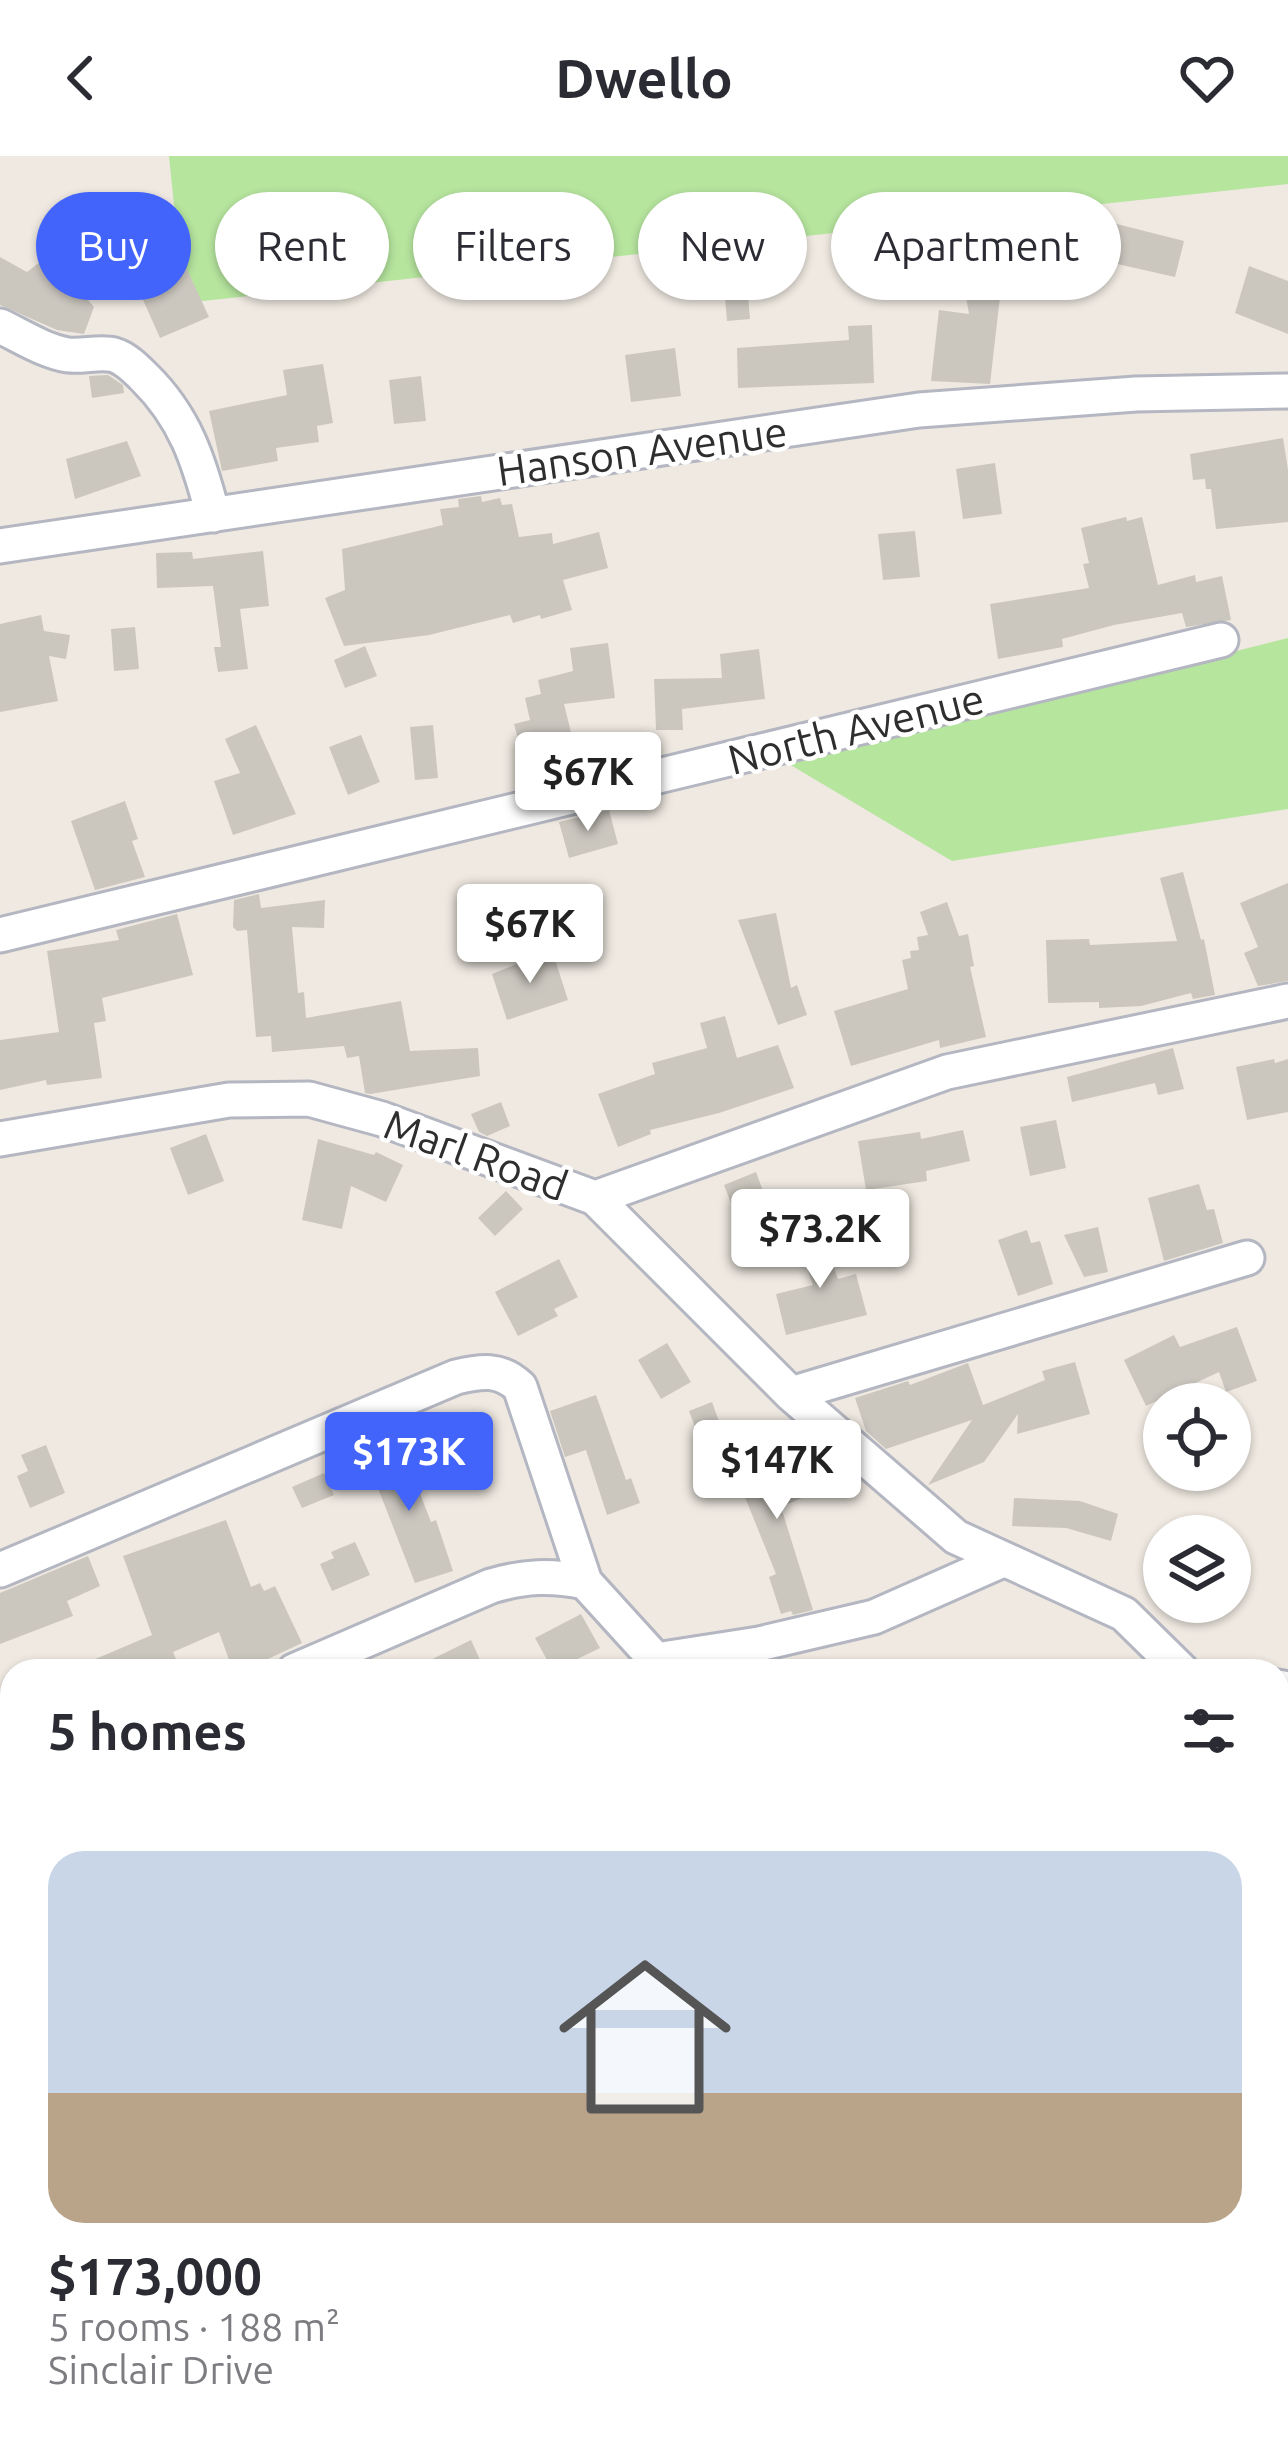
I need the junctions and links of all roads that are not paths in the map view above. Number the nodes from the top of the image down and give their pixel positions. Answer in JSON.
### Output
{"nodes":[{"id":1,"x":0,"y":326,"type":"edge"},
{"id":2,"x":1288,"y":392,"type":"edge"},
{"id":3,"x":214,"y":515,"type":"junction"},
{"id":4,"x":0,"y":545,"type":"edge"},
{"id":5,"x":1222,"y":640,"type":"dead end"},
{"id":6,"x":0,"y":935,"type":"edge"},
{"id":7,"x":1288,"y":1001,"type":"edge"},
{"id":8,"x":0,"y":1138,"type":"edge"},
{"id":9,"x":595,"y":1198,"type":"junction"},
{"id":10,"x":1247,"y":1258,"type":"dead end"},
{"id":11,"x":791,"y":1394,"type":"junction"},
{"id":12,"x":1004,"y":1560,"type":"junction"},
{"id":13,"x":0,"y":1570,"type":"edge"},
{"id":14,"x":585,"y":1582,"type":"junction"},
{"id":15,"x":322,"y":1659,"type":"edge"},
{"id":16,"x":647,"y":1659,"type":"edge"},
{"id":17,"x":683,"y":1659,"type":"edge"},
{"id":18,"x":1170,"y":1659,"type":"edge"}],
"edges":[{"from":1,"to":3,"type":"street"},
{"from":2,"to":3,"type":"street","name":"Hanson Avenue"},
{"from":3,"to":4,"type":"street","name":"Hanson Avenue"},
{"from":5,"to":6,"type":"street","name":"North Avenue"},
{"from":7,"to":9,"type":"street","name":"Marl Road"},
{"from":8,"to":9,"type":"street","name":"Marl Road"},
{"from":9,"to":11,"type":"street"},
{"from":10,"to":11,"type":"street"},
{"from":11,"to":12,"type":"street"},
{"from":12,"to":17,"type":"street"},
{"from":12,"to":18,"type":"street"},
{"from":13,"to":14,"type":"street"},
{"from":14,"to":15,"type":"street"},
{"from":14,"to":16,"type":"street"}]}
